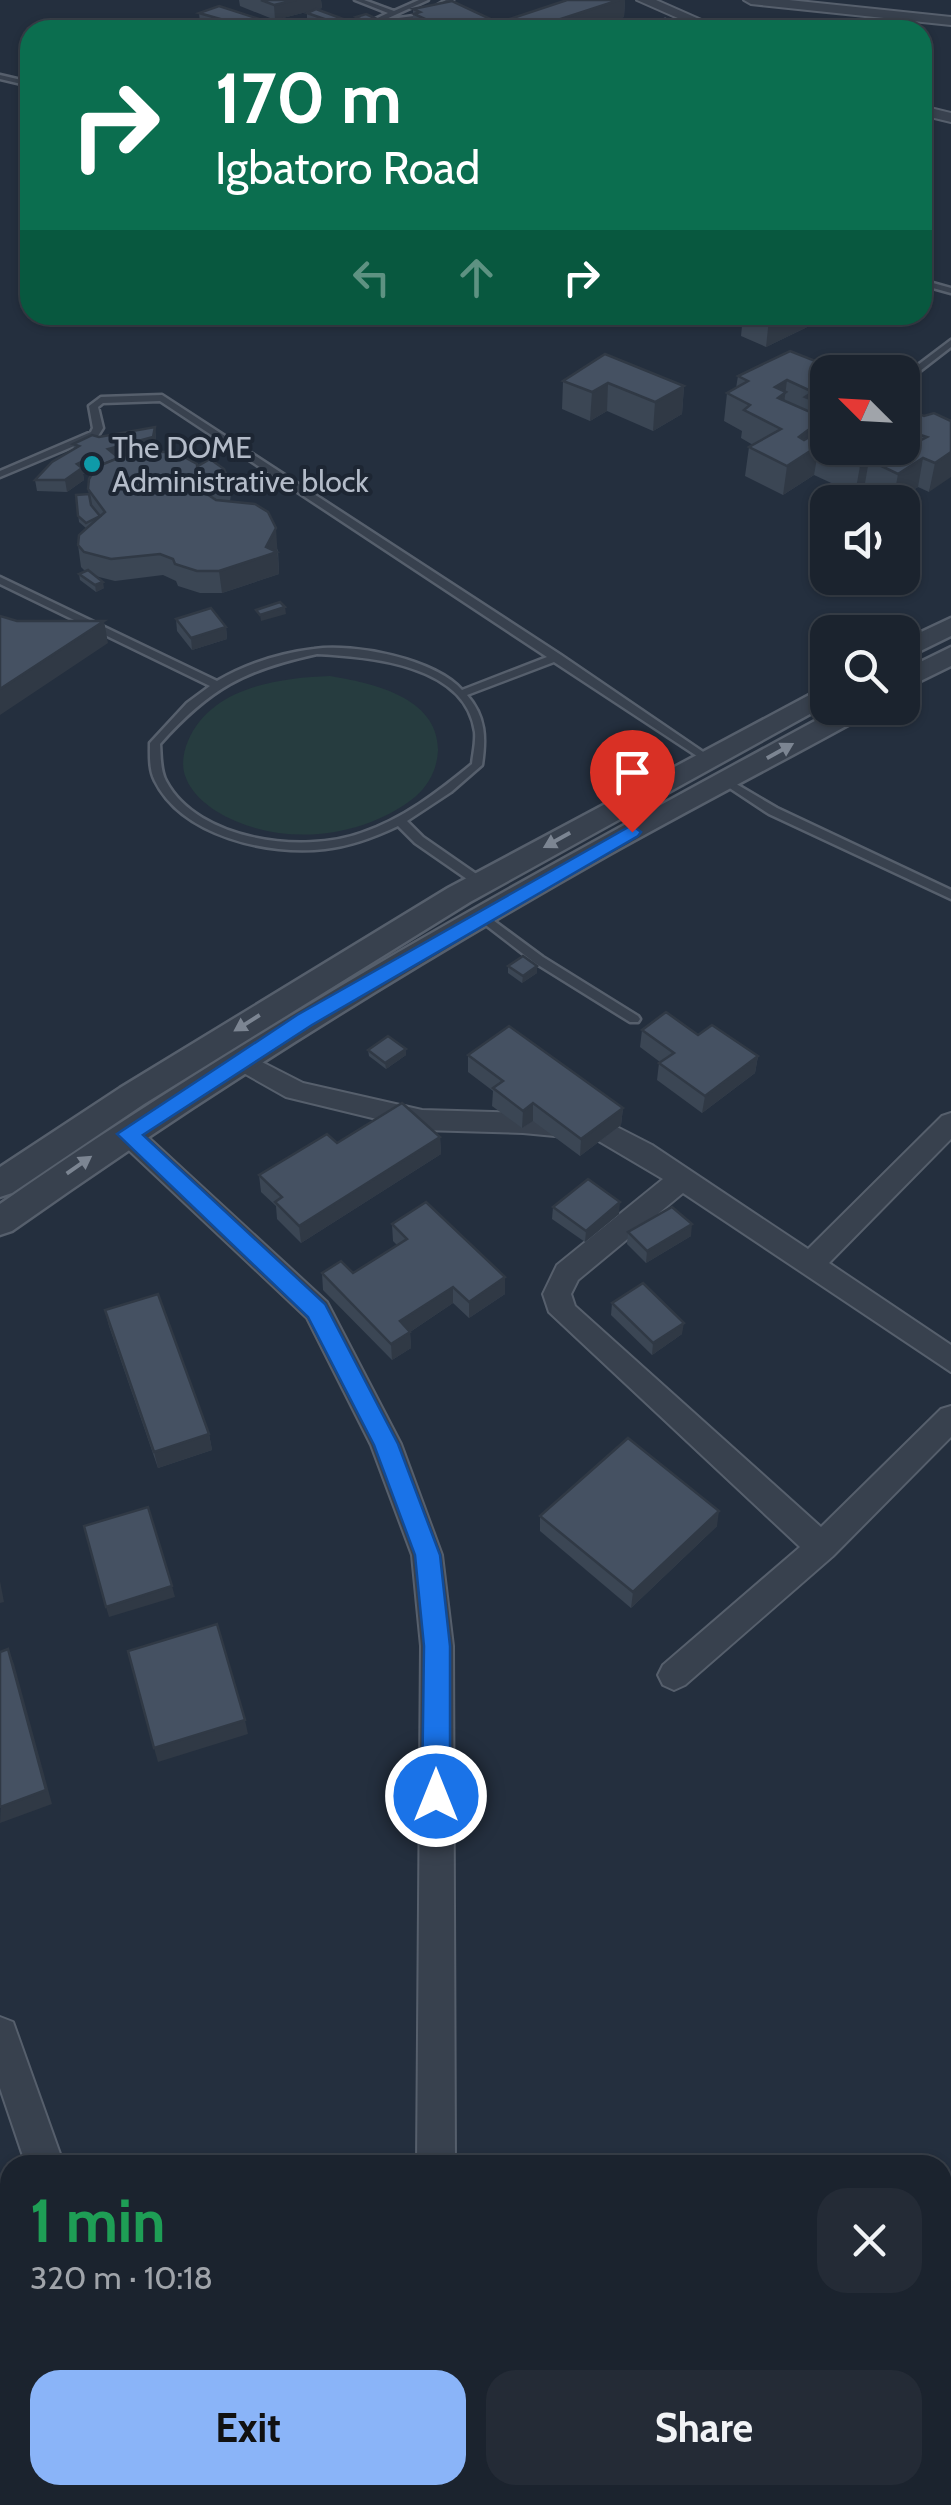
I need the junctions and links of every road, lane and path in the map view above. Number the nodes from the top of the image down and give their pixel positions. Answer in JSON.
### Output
{"nodes":[{"id":1,"x":425,"y":0,"type":"edge"},
{"id":2,"x":450,"y":0,"type":"edge"},
{"id":3,"x":644,"y":0,"type":"edge"},
{"id":4,"x":751,"y":0,"type":"edge"},
{"id":5,"x":363,"y":1,"type":"edge"},
{"id":6,"x":394,"y":13,"type":"junction"},
{"id":7,"x":376,"y":20,"type":"edge"},
{"id":8,"x":411,"y":20,"type":"edge"},
{"id":9,"x":693,"y":20,"type":"edge"},
{"id":10,"x":951,"y":21,"type":"edge"},
{"id":11,"x":951,"y":342,"type":"edge"},
{"id":12,"x":920,"y":367,"type":"edge"},
{"id":13,"x":0,"y":474,"type":"edge"},
{"id":14,"x":0,"y":580,"type":"edge"},
{"id":15,"x":951,"y":626,"type":"edge"},
{"id":16,"x":920,"y":642,"type":"edge"},
{"id":17,"x":951,"y":655,"type":"edge"},
{"id":18,"x":557,"y":657,"type":"junction"},
{"id":19,"x":920,"y":672,"type":"edge"},
{"id":20,"x":215,"y":684,"type":"junction"},
{"id":21,"x":461,"y":694,"type":"junction"},
{"id":22,"x":810,"y":705,"type":"edge"},
{"id":23,"x":819,"y":725,"type":"edge"},
{"id":24,"x":716,"y":770,"type":"junction"},
{"id":25,"x":400,"y":821,"type":"junction"},
{"id":26,"x":481,"y":883,"type":"junction"},
{"id":27,"x":951,"y":895,"type":"edge"},
{"id":28,"x":482,"y":916,"type":"junction"},
{"id":29,"x":294,"y":1011,"type":"junction"},
{"id":30,"x":634,"y":1018,"type":"dead end"},
{"id":31,"x":242,"y":1061,"type":"junction"},
{"id":32,"x":951,"y":1123,"type":"edge"},
{"id":33,"x":128,"y":1134,"type":"junction"},
{"id":34,"x":682,"y":1178,"type":"junction"},
{"id":35,"x":0,"y":1184,"type":"edge"},
{"id":36,"x":0,"y":1222,"type":"edge"},
{"id":37,"x":811,"y":1264,"type":"junction"},
{"id":38,"x":951,"y":1360,"type":"edge"},
{"id":39,"x":951,"y":1418,"type":"edge"},
{"id":40,"x":822,"y":1547,"type":"junction"},
{"id":41,"x":674,"y":1675,"type":"dead end"},
{"id":42,"x":0,"y":2035,"type":"edge"},
{"id":43,"x":42,"y":2155,"type":"edge"},
{"id":44,"x":436,"y":2155,"type":"edge"}],
"edges":[{"from":1,"to":6,"type":"lane"},
{"from":2,"to":8,"type":"lane"},
{"from":3,"to":9,"type":"street"},
{"from":4,"to":10,"type":"street"},
{"from":5,"to":6,"type":"lane"},
{"from":6,"to":7,"type":"lane"},
{"from":11,"to":12,"type":"lane"},
{"from":13,"to":18,"type":"lane"},
{"from":14,"to":20,"type":"lane"},
{"from":15,"to":16,"type":"street"},
{"from":17,"to":19,"type":"street"},
{"from":18,"to":21,"type":"lane"},
{"from":18,"to":24,"type":"lane"},
{"from":20,"to":21,"type":"lane"},
{"from":20,"to":25,"type":"lane"},
{"from":21,"to":25,"type":"lane"},
{"from":22,"to":24,"type":"street"},
{"from":24,"to":23,"type":"street","one_way":true},
{"from":24,"to":26,"type":"street","one_way":true},
{"from":24,"to":27,"type":"lane"},
{"from":24,"to":28,"type":"street"},
{"from":25,"to":26,"type":"lane"},
{"from":26,"to":29,"type":"street"},
{"from":28,"to":29,"type":"street"},
{"from":28,"to":30,"type":"lane"},
{"from":29,"to":31,"type":"street"},
{"from":29,"to":35,"type":"street","one_way":true},
{"from":31,"to":33,"type":"street"},
{"from":31,"to":34,"type":"street"},
{"from":32,"to":37,"type":"street"},
{"from":36,"to":33,"type":"street","one_way":true},
{"from":33,"to":44,"type":"street"},
{"from":34,"to":37,"type":"street"},
{"from":34,"to":40,"type":"street"},
{"from":37,"to":38,"type":"street"},
{"from":39,"to":40,"type":"street"},
{"from":40,"to":41,"type":"street"},
{"from":42,"to":43,"type":"street"}]}
